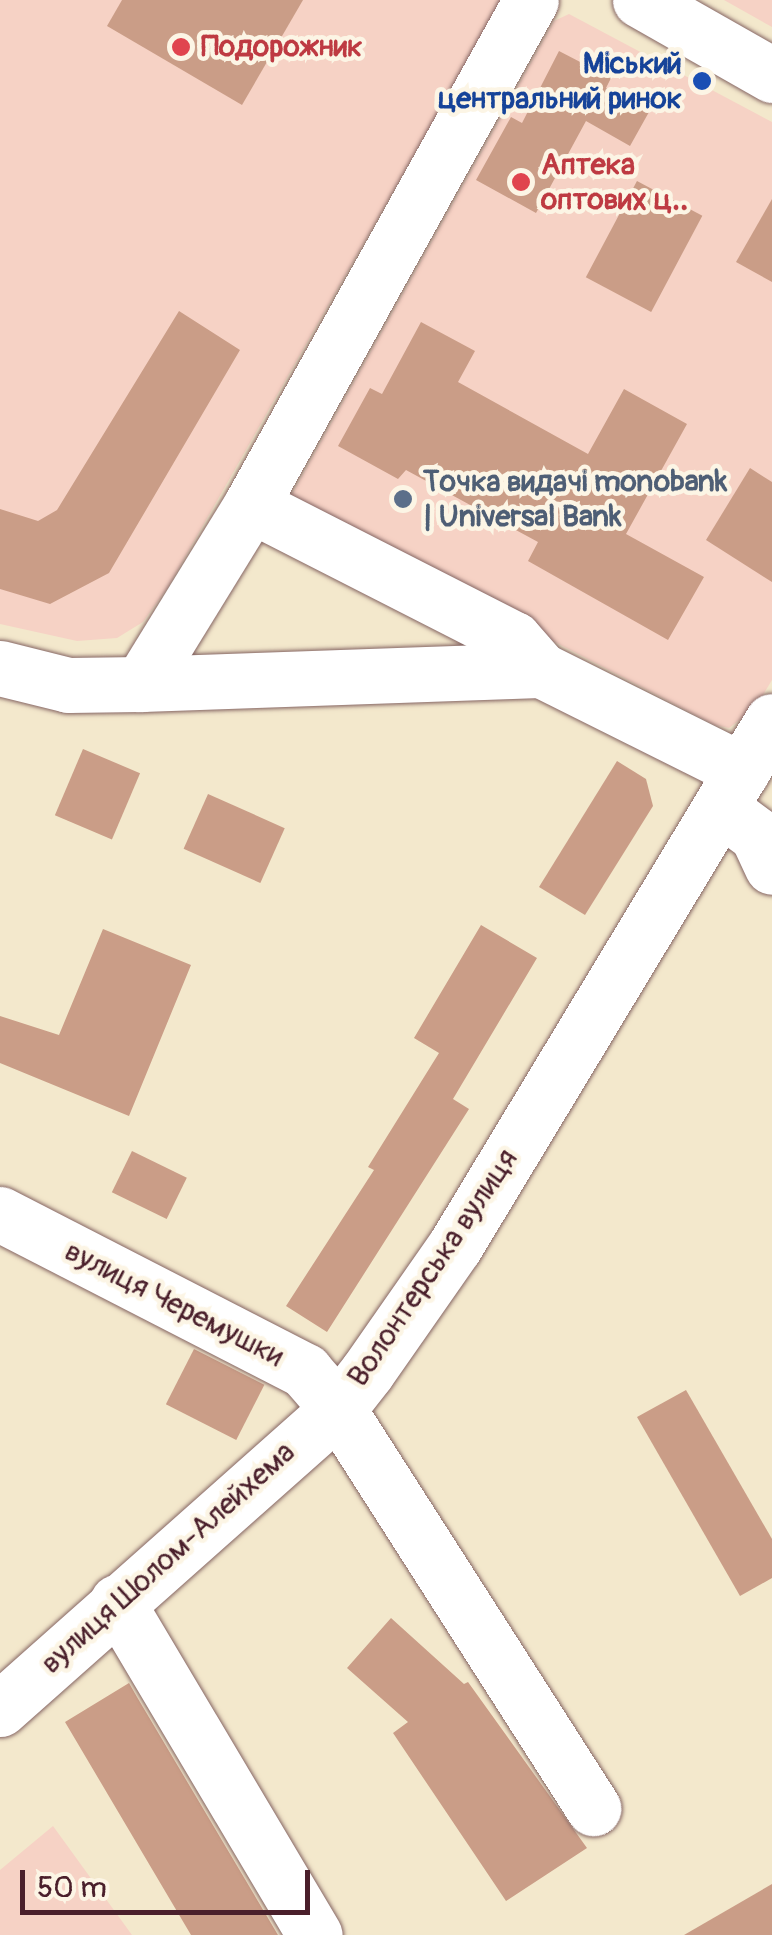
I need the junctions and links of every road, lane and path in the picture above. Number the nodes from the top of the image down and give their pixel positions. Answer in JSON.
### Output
{"nodes":[{"id":1,"x":531,"y":0,"type":"edge"},
{"id":2,"x":640,"y":0,"type":"edge"},
{"id":3,"x":772,"y":75,"type":"edge"},
{"id":4,"x":251,"y":504,"type":"junction"},
{"id":5,"x":0,"y":668,"type":"edge"},
{"id":6,"x":541,"y":670,"type":"junction"},
{"id":7,"x":141,"y":684,"type":"junction"},
{"id":8,"x":772,"y":721,"type":"edge"},
{"id":9,"x":732,"y":789,"type":"junction"},
{"id":10,"x":772,"y":867,"type":"edge"},
{"id":11,"x":0,"y":1214,"type":"edge"},
{"id":12,"x":338,"y":1409,"type":"junction"},
{"id":13,"x":117,"y":1602,"type":"junction"},
{"id":14,"x":0,"y":1708,"type":"edge"},
{"id":15,"x":594,"y":1808,"type":"dead end"},
{"id":16,"x":315,"y":1935,"type":"edge"}],
"edges":[{"from":1,"to":4,"type":"street"},
{"from":2,"to":3,"type":"street"},
{"from":4,"to":6,"type":"street"},
{"from":4,"to":7,"type":"street"},
{"from":5,"to":7,"type":"street"},
{"from":6,"to":7,"type":"street"},
{"from":6,"to":9,"type":"street"},
{"from":8,"to":9,"type":"street","name":"Волонтерська вулиця"},
{"from":9,"to":10,"type":"street"},
{"from":9,"to":12,"type":"street","name":"Волонтерська вулиця"},
{"from":11,"to":12,"type":"street","name":"вулиця Черемушки"},
{"from":12,"to":13,"type":"street","name":"вулиця Шолом-Алейхема"},
{"from":12,"to":15,"type":"street","name":"Волонтерська вулиця"},
{"from":13,"to":14,"type":"street","name":"вулиця Шолом-Алейхема"},
{"from":13,"to":16,"type":"street"}]}
